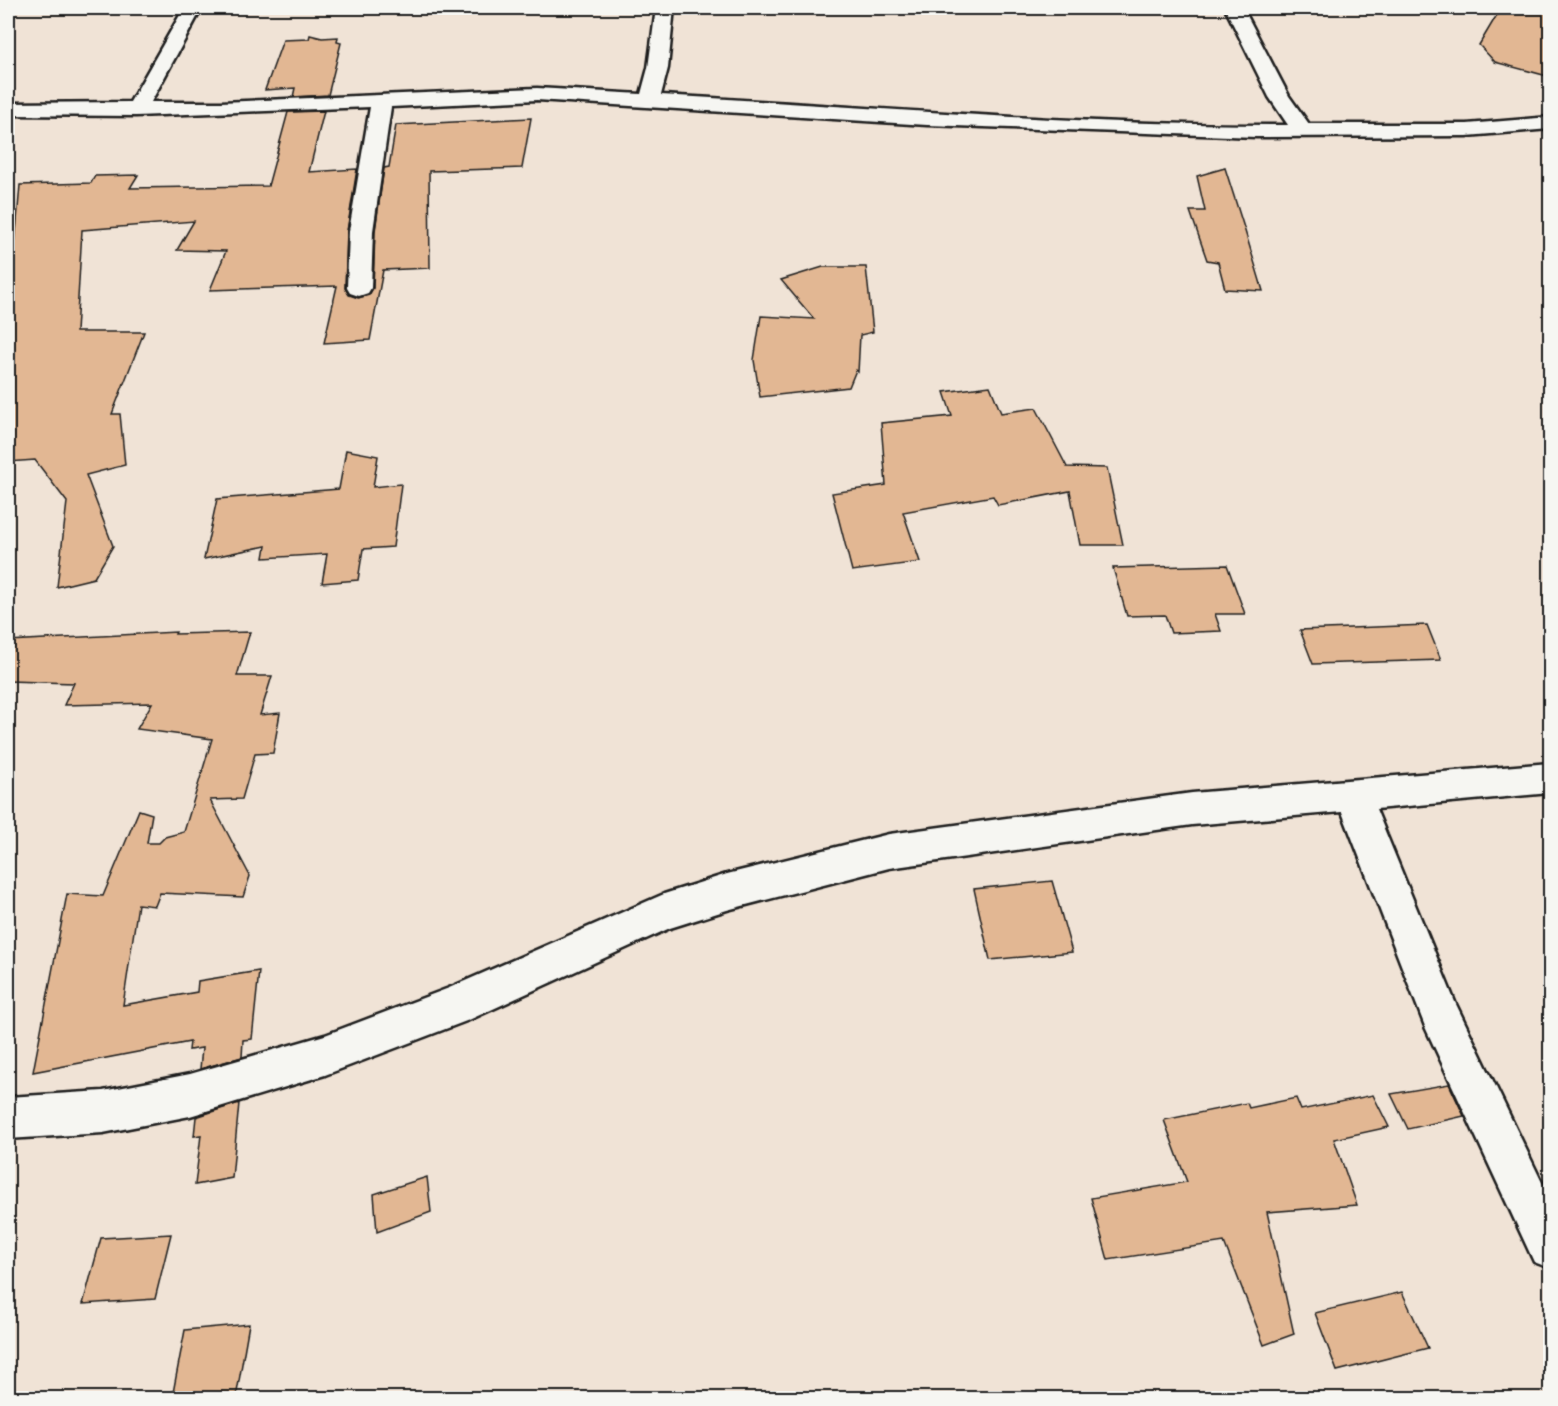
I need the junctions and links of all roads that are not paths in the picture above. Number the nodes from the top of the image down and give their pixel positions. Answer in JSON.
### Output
{"nodes":[{"id":1,"x":194,"y":8,"type":"edge"},
{"id":2,"x":665,"y":8,"type":"edge"},
{"id":3,"x":1234,"y":8,"type":"edge"},
{"id":4,"x":649,"y":100,"type":"junction"},
{"id":5,"x":381,"y":102,"type":"junction"},
{"id":6,"x":8,"y":109,"type":"edge"},
{"id":7,"x":136,"y":110,"type":"junction"},
{"id":8,"x":1551,"y":123,"type":"edge"},
{"id":9,"x":1302,"y":129,"type":"junction"},
{"id":10,"x":359,"y":288,"type":"dead end"},
{"id":11,"x":1551,"y":778,"type":"edge"},
{"id":12,"x":1353,"y":795,"type":"junction"},
{"id":13,"x":8,"y":1118,"type":"edge"},
{"id":14,"x":1551,"y":1246,"type":"edge"}],
"edges":[{"from":1,"to":7,"type":"street"},
{"from":2,"to":4,"type":"street"},
{"from":3,"to":9,"type":"street"},
{"from":4,"to":5,"type":"street"},
{"from":4,"to":9,"type":"street"},
{"from":5,"to":7,"type":"street"},
{"from":5,"to":10,"type":"street"},
{"from":6,"to":7,"type":"street"},
{"from":8,"to":9,"type":"street"},
{"from":11,"to":12,"type":"street"},
{"from":12,"to":13,"type":"street"},
{"from":12,"to":14,"type":"street"}]}
